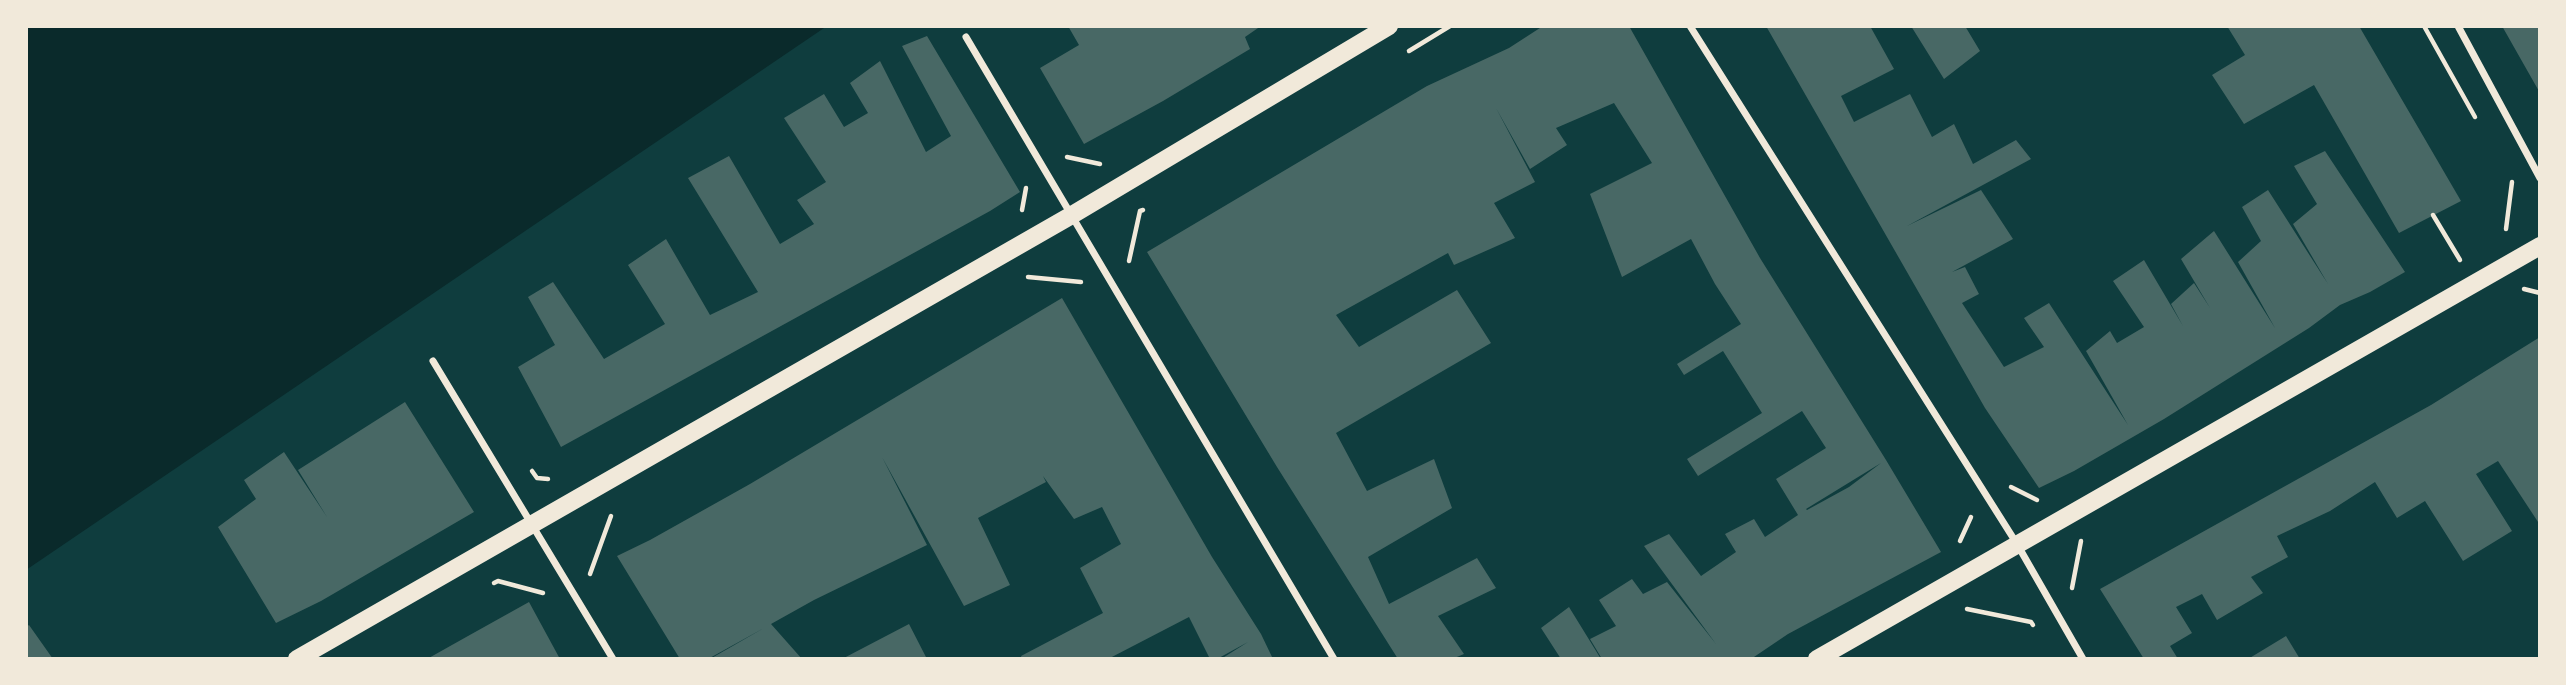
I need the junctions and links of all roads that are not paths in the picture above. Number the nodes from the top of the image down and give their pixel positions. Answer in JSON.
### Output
{"nodes":[{"id":1,"x":1389,"y":26,"type":"edge"},
{"id":2,"x":1690,"y":26,"type":"edge"},
{"id":3,"x":2458,"y":26,"type":"edge"},
{"id":4,"x":966,"y":37,"type":"dead end"},
{"id":5,"x":2540,"y":178,"type":"edge"},
{"id":6,"x":1072,"y":215,"type":"junction"},
{"id":7,"x":2540,"y":246,"type":"edge"},
{"id":8,"x":433,"y":361,"type":"dead end"},
{"id":9,"x":532,"y":524,"type":"junction"},
{"id":10,"x":2017,"y":544,"type":"junction"},
{"id":11,"x":297,"y":659,"type":"edge"},
{"id":12,"x":613,"y":659,"type":"edge"},
{"id":13,"x":1334,"y":659,"type":"edge"},
{"id":14,"x":1817,"y":659,"type":"edge"},
{"id":15,"x":2083,"y":659,"type":"edge"}],
"edges":[{"from":1,"to":6,"type":"main road"},
{"from":2,"to":10,"type":"street"},
{"from":3,"to":5,"type":"street"},
{"from":4,"to":6,"type":"street"},
{"from":6,"to":9,"type":"main road"},
{"from":6,"to":13,"type":"street"},
{"from":7,"to":10,"type":"main road"},
{"from":8,"to":9,"type":"street"},
{"from":9,"to":11,"type":"main road"},
{"from":9,"to":12,"type":"street"},
{"from":10,"to":14,"type":"main road"},
{"from":10,"to":15,"type":"street"}]}
